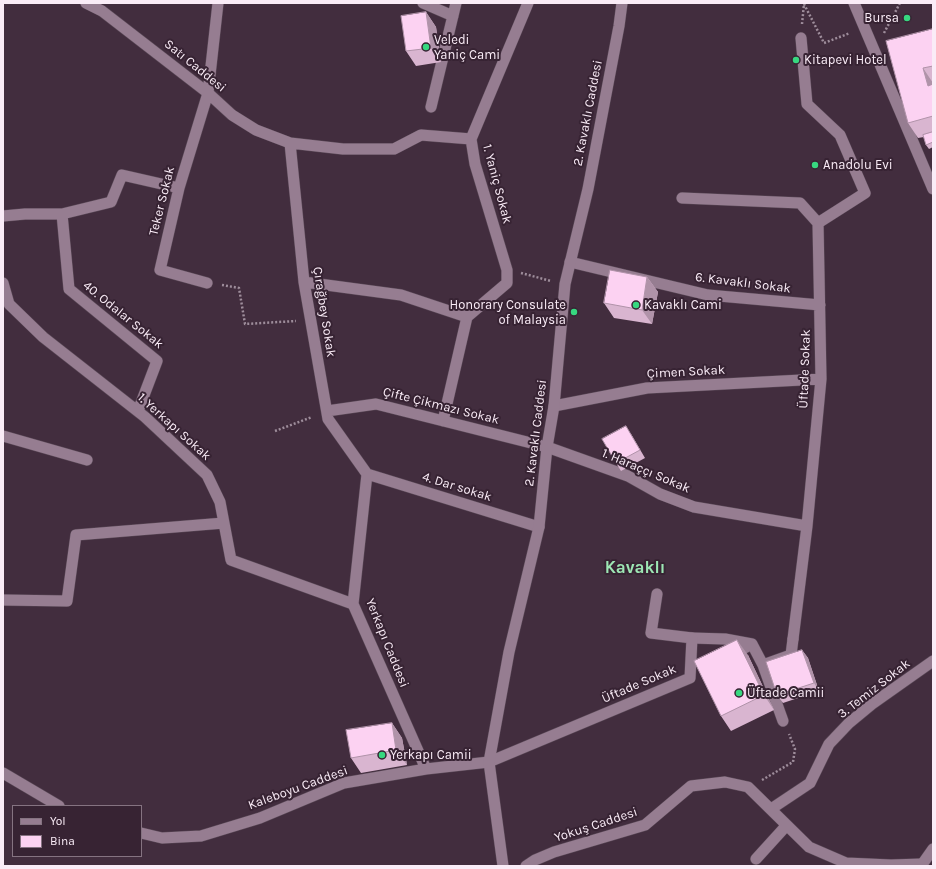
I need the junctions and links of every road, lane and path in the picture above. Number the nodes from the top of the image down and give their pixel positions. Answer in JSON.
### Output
{"nodes":[{"id":1,"x":86,"y":3,"type":"edge"},
{"id":2,"x":218,"y":3,"type":"edge"},
{"id":3,"x":423,"y":3,"type":"edge"},
{"id":4,"x":456,"y":3,"type":"edge"},
{"id":5,"x":528,"y":3,"type":"edge"},
{"id":6,"x":622,"y":3,"type":"edge"},
{"id":7,"x":854,"y":3,"type":"edge"},
{"id":8,"x":900,"y":3,"type":"edge"},
{"id":9,"x":453,"y":16,"type":"junction"},
{"id":10,"x":864,"y":27,"type":"junction"},
{"id":11,"x":801,"y":38,"type":"joint"},
{"id":12,"x":875,"y":52,"type":"junction"},
{"id":13,"x":208,"y":93,"type":"junction"},
{"id":14,"x":431,"y":107,"type":"dead end"},
{"id":15,"x":471,"y":139,"type":"junction"},
{"id":16,"x":290,"y":143,"type":"junction"},
{"id":17,"x":179,"y":188,"type":"junction"},
{"id":18,"x":933,"y":189,"type":"edge"},
{"id":19,"x":682,"y":198,"type":"dead end"},
{"id":20,"x":62,"y":214,"type":"junction"},
{"id":21,"x":3,"y":216,"type":"edge"},
{"id":22,"x":818,"y":223,"type":"junction"},
{"id":23,"x":570,"y":262,"type":"junction"},
{"id":24,"x":507,"y":270,"type":"junction"},
{"id":25,"x":304,"y":282,"type":"junction"},
{"id":26,"x":3,"y":283,"type":"edge"},
{"id":27,"x":207,"y":283,"type":"joint"},
{"id":28,"x":565,"y":284,"type":"junction"},
{"id":29,"x":820,"y":305,"type":"junction"},
{"id":30,"x":467,"y":317,"type":"junction"},
{"id":31,"x":310,"y":320,"type":"junction"},
{"id":32,"x":821,"y":379,"type":"junction"},
{"id":33,"x":554,"y":406,"type":"junction"},
{"id":34,"x":138,"y":411,"type":"junction"},
{"id":35,"x":327,"y":411,"type":"junction"},
{"id":36,"x":443,"y":421,"type":"junction"},
{"id":37,"x":275,"y":430,"type":"dead end"},
{"id":38,"x":3,"y":436,"type":"edge"},
{"id":39,"x":547,"y":447,"type":"junction"},
{"id":40,"x":87,"y":460,"type":"dead end"},
{"id":41,"x":367,"y":474,"type":"junction"},
{"id":42,"x":224,"y":523,"type":"junction"},
{"id":43,"x":807,"y":526,"type":"junction"},
{"id":44,"x":539,"y":527,"type":"junction"},
{"id":45,"x":657,"y":594,"type":"dead end"},
{"id":46,"x":3,"y":600,"type":"edge"},
{"id":47,"x":354,"y":604,"type":"junction"},
{"id":48,"x":692,"y":638,"type":"junction"},
{"id":49,"x":752,"y":644,"type":"junction"},
{"id":50,"x":933,"y":661,"type":"edge"},
{"id":51,"x":718,"y":663,"type":"edge"},
{"id":52,"x":763,"y":665,"type":"junction"},
{"id":53,"x":704,"y":670,"type":"edge"},
{"id":54,"x":690,"y":678,"type":"junction"},
{"id":55,"x":783,"y":721,"type":"joint"},
{"id":56,"x":489,"y":762,"type":"junction"},
{"id":57,"x":426,"y":769,"type":"junction"},
{"id":58,"x":3,"y":773,"type":"edge"},
{"id":59,"x":757,"y":796,"type":"junction"},
{"id":60,"x":56,"y":805,"type":"edge"},
{"id":61,"x":771,"y":809,"type":"junction"},
{"id":62,"x":786,"y":826,"type":"junction"},
{"id":63,"x":142,"y":833,"type":"edge"},
{"id":64,"x":933,"y":849,"type":"edge"},
{"id":65,"x":756,"y":859,"type":"dead end"},
{"id":66,"x":922,"y":865,"type":"edge"},
{"id":67,"x":503,"y":866,"type":"edge"},
{"id":68,"x":526,"y":866,"type":"edge"}],
"edges":[{"from":1,"to":13,"type":"street","name":"Satı Caddesi"},
{"from":2,"to":13,"type":"street","name":"Teker Sokak"},
{"from":3,"to":9,"type":"street"},
{"from":4,"to":9,"type":"street"},
{"from":5,"to":15,"type":"street","name":"1. Yaniç Sokak"},
{"from":6,"to":23,"type":"street","name":"2. Kavaklı Caddesi"},
{"from":7,"to":10,"type":"street"},
{"from":8,"to":12,"type":"path"},
{"from":9,"to":14,"type":"street"},
{"from":10,"to":11,"type":"path"},
{"from":10,"to":12,"type":"street"},
{"from":11,"to":22,"type":"street"},
{"from":12,"to":18,"type":"street"},
{"from":13,"to":16,"type":"street","name":"Satı Caddesi"},
{"from":13,"to":17,"type":"street","name":"Teker Sokak"},
{"from":15,"to":16,"type":"street","name":"Satı Caddesi"},
{"from":15,"to":24,"type":"street","name":"1. Yaniç Sokak"},
{"from":16,"to":25,"type":"street","name":"Çırağbey Sokak"},
{"from":17,"to":20,"type":"street"},
{"from":17,"to":27,"type":"street","name":"Teker Sokak"},
{"from":19,"to":22,"type":"street"},
{"from":20,"to":21,"type":"street"},
{"from":20,"to":34,"type":"street","name":"40. Odalar Sokak"},
{"from":22,"to":29,"type":"street","name":"Üftade Sokak"},
{"from":23,"to":28,"type":"street","name":"2. Kavaklı Caddesi"},
{"from":23,"to":29,"type":"street","name":"6. Kavaklı Sokak"},
{"from":24,"to":28,"type":"path"},
{"from":24,"to":30,"type":"street"},
{"from":25,"to":30,"type":"street"},
{"from":25,"to":31,"type":"street","name":"Çırağbey Sokak"},
{"from":26,"to":34,"type":"street","name":"1. Yerkapı Sokak"},
{"from":27,"to":31,"type":"path"},
{"from":28,"to":33,"type":"street","name":"2. Kavaklı Caddesi"},
{"from":29,"to":32,"type":"street","name":"Üftade Sokak"},
{"from":30,"to":36,"type":"street"},
{"from":31,"to":35,"type":"street","name":"Çırağbey Sokak"},
{"from":32,"to":33,"type":"street","name":"Çimen Sokak"},
{"from":32,"to":43,"type":"street","name":"Üftade Sokak"},
{"from":33,"to":39,"type":"street","name":"2. Kavaklı Caddesi"},
{"from":34,"to":42,"type":"street","name":"1. Yerkapı Sokak"},
{"from":35,"to":36,"type":"street","name":"Çifte Çikmazı Sokak"},
{"from":35,"to":37,"type":"path"},
{"from":35,"to":41,"type":"street","name":"Çırağbey Sokak"},
{"from":36,"to":39,"type":"street","name":"Çifte Çikmazı Sokak"},
{"from":38,"to":40,"type":"street"},
{"from":39,"to":43,"type":"street","name":"1. Haraççı Sokak"},
{"from":39,"to":44,"type":"street","name":"2. Kavaklı Caddesi"},
{"from":41,"to":44,"type":"street","name":"4. Dar sokak"},
{"from":41,"to":47,"type":"street","name":"Yerkapı Caddesi"},
{"from":42,"to":46,"type":"street"},
{"from":42,"to":47,"type":"street","name":"1. Yerkapı Sokak"},
{"from":43,"to":52,"type":"street","name":"Üftade Sokak"},
{"from":44,"to":56,"type":"street","name":"2. Kavaklı Caddesi"},
{"from":45,"to":48,"type":"street"},
{"from":47,"to":57,"type":"street","name":"Yerkapı Caddesi"},
{"from":48,"to":49,"type":"street"},
{"from":48,"to":54,"type":"street","name":"Üftade Sokak"},
{"from":49,"to":51,"type":"street"},
{"from":49,"to":52,"type":"street"},
{"from":50,"to":61,"type":"street","name":"3. Temiz Sokak"},
{"from":52,"to":55,"type":"street"},
{"from":53,"to":54,"type":"street"},
{"from":54,"to":56,"type":"street","name":"Üftade Sokak"},
{"from":55,"to":59,"type":"path"},
{"from":56,"to":57,"type":"street","name":"Kaleboyu Caddesi"},
{"from":56,"to":67,"type":"street","name":"2. Kavaklı Caddesi"},
{"from":57,"to":63,"type":"street","name":"Kaleboyu Caddesi"},
{"from":58,"to":60,"type":"street"},
{"from":59,"to":61,"type":"street","name":"Yokuş Caddesi"},
{"from":59,"to":68,"type":"street","name":"Yokuş Caddesi"},
{"from":61,"to":62,"type":"street","name":"Yokuş Caddesi"},
{"from":62,"to":65,"type":"street"},
{"from":62,"to":66,"type":"street","name":"Yokuş Caddesi"},
{"from":64,"to":66,"type":"street"}]}
